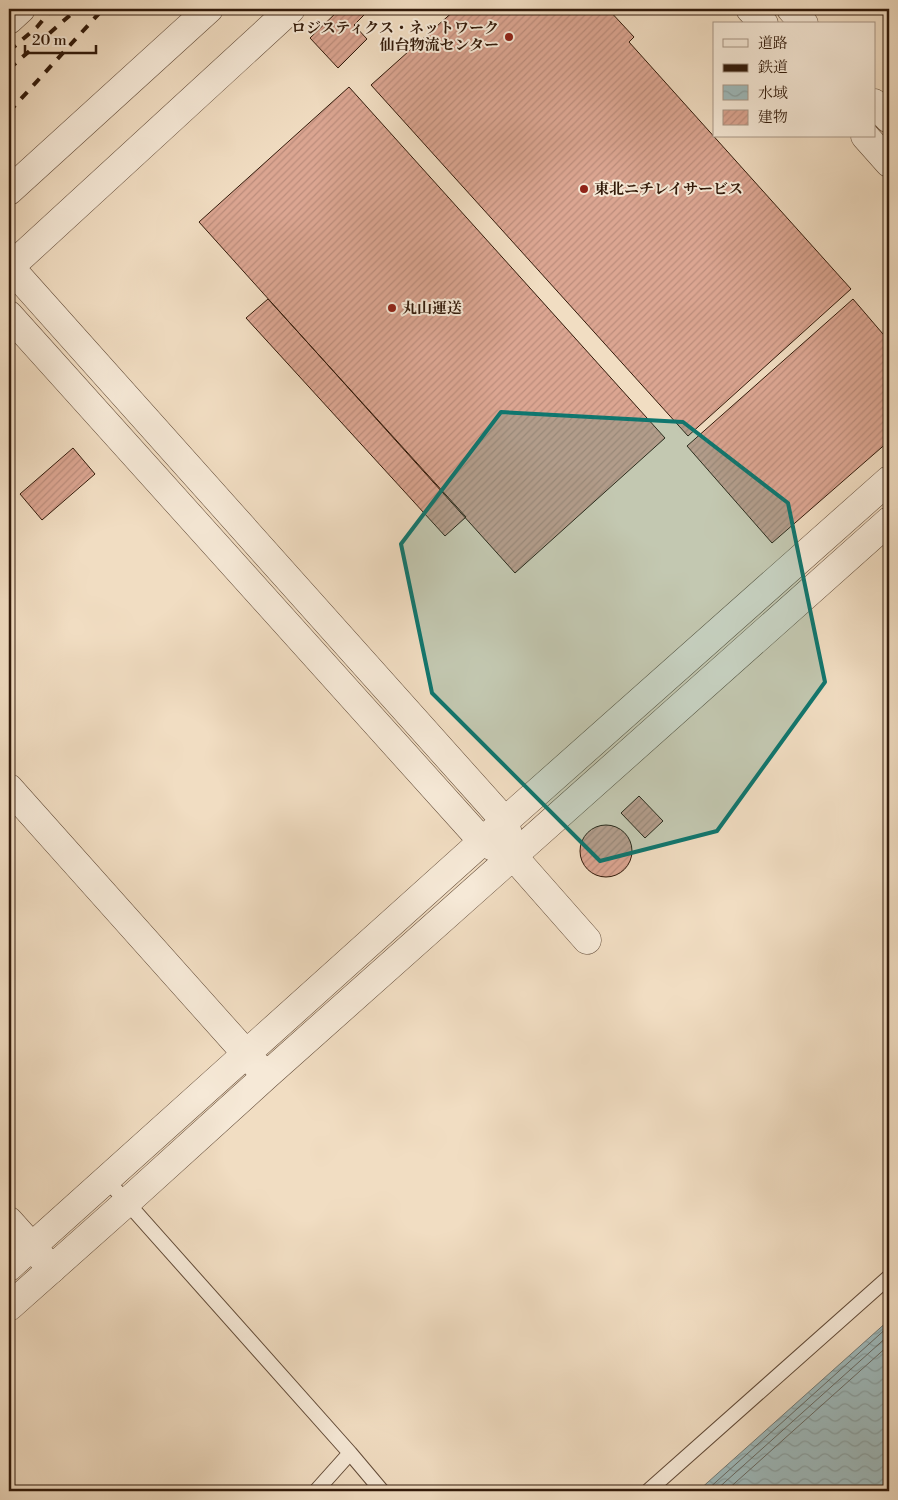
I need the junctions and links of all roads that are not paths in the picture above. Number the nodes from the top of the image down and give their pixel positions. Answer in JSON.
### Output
{"nodes":[{"id":1,"x":21,"y":9,"type":"edge"},
{"id":2,"x":209,"y":9,"type":"edge"},
{"id":3,"x":291,"y":9,"type":"edge"},
{"id":4,"x":750,"y":9,"type":"edge"},
{"id":5,"x":791,"y":9,"type":"edge"},
{"id":6,"x":9,"y":20,"type":"edge"},
{"id":7,"x":762,"y":22,"type":"edge"},
{"id":8,"x":802,"y":22,"type":"edge"},
{"id":9,"x":876,"y":105,"type":"edge"},
{"id":10,"x":889,"y":120,"type":"edge"},
{"id":11,"x":867,"y":138,"type":"edge"},
{"id":12,"x":889,"y":163,"type":"edge"},
{"id":13,"x":9,"y":191,"type":"edge"},
{"id":14,"x":9,"y":267,"type":"edge"},
{"id":15,"x":9,"y":315,"type":"edge"},
{"id":16,"x":889,"y":480,"type":"edge"},
{"id":17,"x":889,"y":520,"type":"edge"},
{"id":18,"x":9,"y":788,"type":"edge"},
{"id":19,"x":505,"y":821,"type":"junction"},
{"id":20,"x":483,"y":842,"type":"junction"},
{"id":21,"x":513,"y":856,"type":"junction"},
{"id":22,"x":587,"y":940,"type":"dead end"},
{"id":23,"x":246,"y":1054,"type":"junction"},
{"id":24,"x":266,"y":1076,"type":"junction"},
{"id":25,"x":107,"y":1180,"type":"junction"},
{"id":26,"x":126,"y":1203,"type":"junction"},
{"id":27,"x":9,"y":1221,"type":"edge"},
{"id":28,"x":32,"y":1247,"type":"junction"},
{"id":29,"x":9,"y":1267,"type":"edge"},
{"id":30,"x":52,"y":1269,"type":"junction"},
{"id":31,"x":889,"y":1276,"type":"edge"},
{"id":32,"x":9,"y":1308,"type":"edge"},
{"id":33,"x":350,"y":1453,"type":"junction"},
{"id":34,"x":316,"y":1491,"type":"edge"},
{"id":35,"x":382,"y":1491,"type":"edge"},
{"id":36,"x":648,"y":1491,"type":"edge"}],
"edges":[{"from":1,"to":6,"type":"street"},
{"from":2,"to":13,"type":"street"},
{"from":3,"to":14,"type":"street"},
{"from":4,"to":7,"type":"street"},
{"from":5,"to":8,"type":"street"},
{"from":9,"to":10,"type":"street"},
{"from":11,"to":12,"type":"street"},
{"from":14,"to":19,"type":"street"},
{"from":15,"to":20,"type":"street"},
{"from":16,"to":19,"type":"street"},
{"from":17,"to":21,"type":"street"},
{"from":18,"to":23,"type":"street"},
{"from":19,"to":20,"type":"street"},
{"from":19,"to":21,"type":"street"},
{"from":20,"to":21,"type":"street"},
{"from":20,"to":23,"type":"street"},
{"from":21,"to":22,"type":"street"},
{"from":21,"to":24,"type":"street"},
{"from":23,"to":24,"type":"street"},
{"from":23,"to":25,"type":"street"},
{"from":24,"to":26,"type":"street"},
{"from":25,"to":26,"type":"lane"},
{"from":25,"to":28,"type":"street"},
{"from":26,"to":30,"type":"street"},
{"from":26,"to":33,"type":"lane"},
{"from":27,"to":28,"type":"street"},
{"from":28,"to":29,"type":"street"},
{"from":28,"to":30,"type":"street"},
{"from":30,"to":32,"type":"street"},
{"from":31,"to":36,"type":"lane"},
{"from":33,"to":34,"type":"lane"},
{"from":33,"to":35,"type":"lane"}]}
